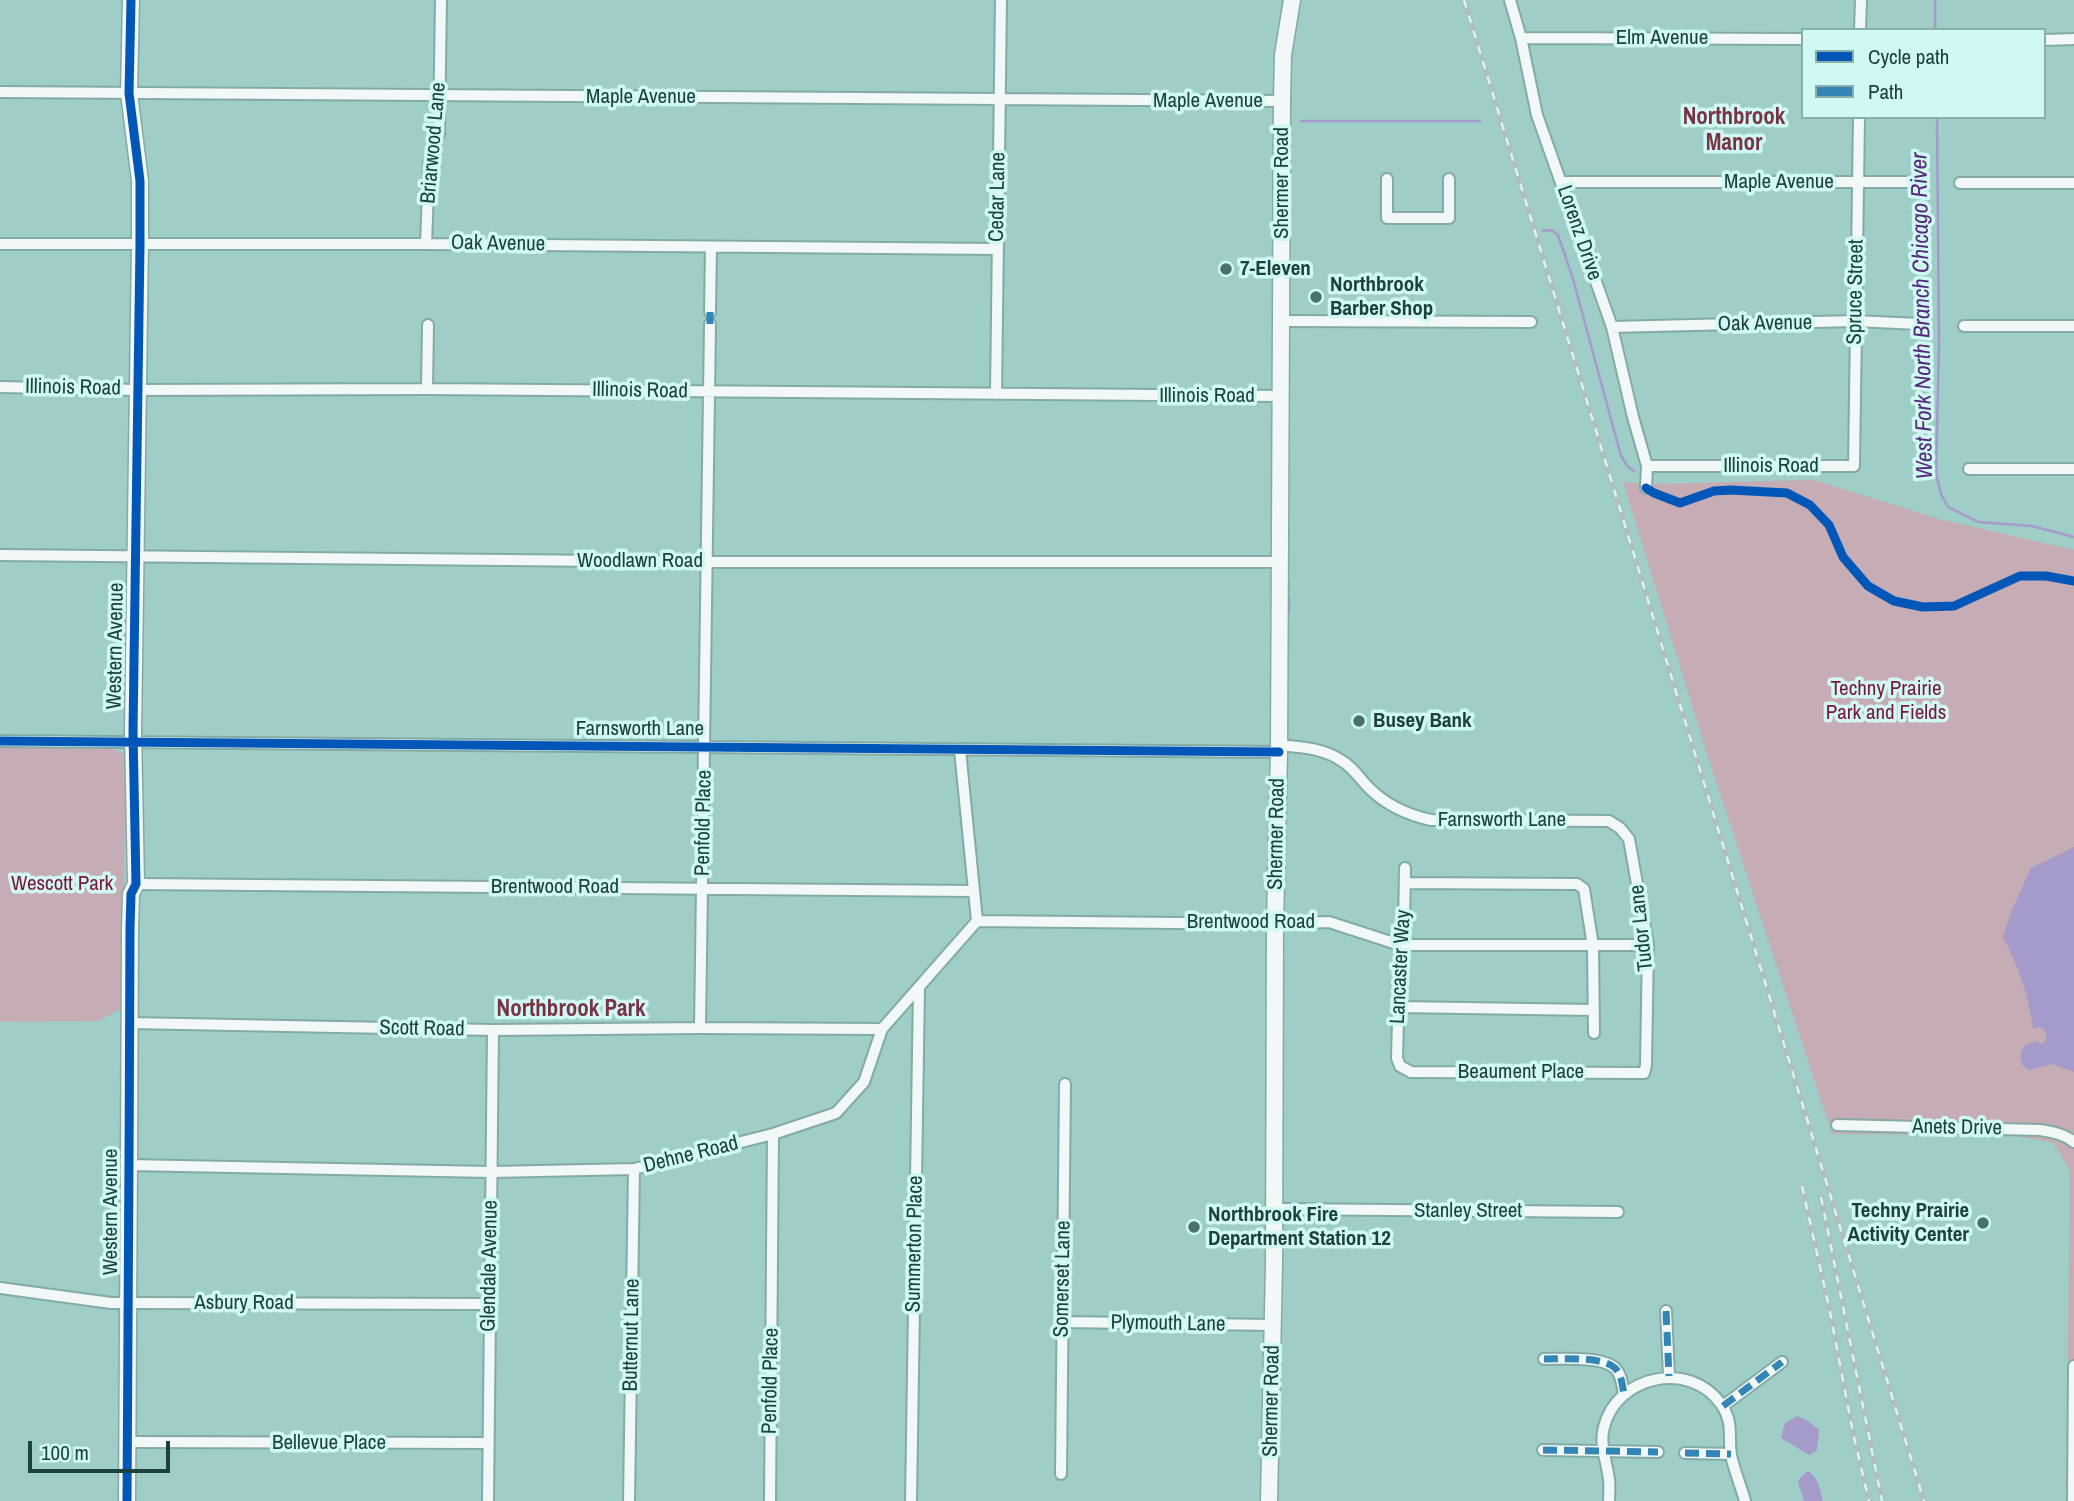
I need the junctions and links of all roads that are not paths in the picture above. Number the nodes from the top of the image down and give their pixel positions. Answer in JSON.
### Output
{"nodes":[{"id":1,"x":131,"y":0,"type":"edge"},
{"id":2,"x":441,"y":0,"type":"edge"},
{"id":3,"x":1001,"y":0,"type":"edge"},
{"id":4,"x":1292,"y":0,"type":"edge"},
{"id":5,"x":1510,"y":0,"type":"edge"},
{"id":6,"x":1861,"y":0,"type":"edge"},
{"id":7,"x":1860,"y":28,"type":"edge"},
{"id":8,"x":1521,"y":38,"type":"junction"},
{"id":9,"x":1801,"y":39,"type":"edge"},
{"id":10,"x":2046,"y":40,"type":"edge"},
{"id":11,"x":2074,"y":40,"type":"edge"},
{"id":12,"x":0,"y":92,"type":"edge"},
{"id":13,"x":129,"y":93,"type":"junction"},
{"id":14,"x":440,"y":95,"type":"junction"},
{"id":15,"x":999,"y":99,"type":"junction"},
{"id":16,"x":1282,"y":101,"type":"junction"},
{"id":17,"x":1859,"y":119,"type":"edge"},
{"id":18,"x":1387,"y":179,"type":"dead end"},
{"id":19,"x":1449,"y":179,"type":"dead end"},
{"id":20,"x":1561,"y":182,"type":"junction"},
{"id":21,"x":1858,"y":182,"type":"junction"},
{"id":22,"x":1912,"y":182,"type":"dead end"},
{"id":23,"x":1960,"y":183,"type":"dead end"},
{"id":24,"x":2074,"y":183,"type":"edge"},
{"id":25,"x":0,"y":244,"type":"edge"},
{"id":26,"x":140,"y":244,"type":"junction"},
{"id":27,"x":426,"y":244,"type":"junction"},
{"id":28,"x":711,"y":247,"type":"junction"},
{"id":29,"x":997,"y":249,"type":"junction"},
{"id":30,"x":710,"y":312,"type":"dead end"},
{"id":31,"x":1280,"y":321,"type":"junction"},
{"id":32,"x":1856,"y":321,"type":"junction"},
{"id":33,"x":1531,"y":322,"type":"dead end"},
{"id":34,"x":710,"y":324,"type":"dead end"},
{"id":35,"x":1918,"y":324,"type":"dead end"},
{"id":36,"x":428,"y":325,"type":"dead end"},
{"id":37,"x":1964,"y":326,"type":"dead end"},
{"id":38,"x":2074,"y":326,"type":"edge"},
{"id":39,"x":1612,"y":327,"type":"junction"},
{"id":40,"x":0,"y":387,"type":"edge"},
{"id":41,"x":427,"y":388,"type":"junction"},
{"id":42,"x":137,"y":390,"type":"junction"},
{"id":43,"x":709,"y":392,"type":"junction"},
{"id":44,"x":996,"y":394,"type":"junction"},
{"id":45,"x":1280,"y":396,"type":"junction"},
{"id":46,"x":1647,"y":466,"type":"junction"},
{"id":47,"x":1854,"y":466,"type":"joint"},
{"id":48,"x":1969,"y":468,"type":"dead end"},
{"id":49,"x":2074,"y":469,"type":"edge"},
{"id":50,"x":1646,"y":488,"type":"dead end"},
{"id":51,"x":0,"y":555,"type":"edge"},
{"id":52,"x":135,"y":557,"type":"junction"},
{"id":53,"x":707,"y":562,"type":"junction"},
{"id":54,"x":1280,"y":562,"type":"junction"},
{"id":55,"x":0,"y":741,"type":"edge"},
{"id":56,"x":132,"y":742,"type":"junction"},
{"id":57,"x":705,"y":747,"type":"junction"},
{"id":58,"x":1279,"y":748,"type":"junction"},
{"id":59,"x":960,"y":750,"type":"junction"},
{"id":60,"x":1620,"y":828,"type":"joint"},
{"id":61,"x":1405,"y":868,"type":"dead end"},
{"id":62,"x":1405,"y":883,"type":"junction"},
{"id":63,"x":136,"y":884,"type":"junction"},
{"id":64,"x":703,"y":888,"type":"junction"},
{"id":65,"x":973,"y":891,"type":"junction"},
{"id":66,"x":977,"y":921,"type":"junction"},
{"id":67,"x":1275,"y":923,"type":"junction"},
{"id":68,"x":1401,"y":945,"type":"junction"},
{"id":69,"x":1648,"y":945,"type":"junction"},
{"id":70,"x":1593,"y":946,"type":"junction"},
{"id":71,"x":919,"y":987,"type":"junction"},
{"id":72,"x":1398,"y":1007,"type":"junction"},
{"id":73,"x":1594,"y":1010,"type":"junction"},
{"id":74,"x":130,"y":1023,"type":"junction"},
{"id":75,"x":700,"y":1028,"type":"junction"},
{"id":76,"x":882,"y":1029,"type":"junction"},
{"id":77,"x":493,"y":1030,"type":"junction"},
{"id":78,"x":1594,"y":1033,"type":"dead end"},
{"id":79,"x":1401,"y":1066,"type":"joint"},
{"id":80,"x":1644,"y":1073,"type":"joint"},
{"id":81,"x":1065,"y":1084,"type":"dead end"},
{"id":82,"x":1837,"y":1125,"type":"dead end"},
{"id":83,"x":773,"y":1134,"type":"junction"},
{"id":84,"x":2074,"y":1142,"type":"edge"},
{"id":85,"x":128,"y":1165,"type":"junction"},
{"id":86,"x":634,"y":1168,"type":"junction"},
{"id":87,"x":491,"y":1172,"type":"junction"},
{"id":88,"x":1275,"y":1209,"type":"junction"},
{"id":89,"x":1618,"y":1212,"type":"dead end"},
{"id":90,"x":0,"y":1288,"type":"edge"},
{"id":91,"x":129,"y":1303,"type":"junction"},
{"id":92,"x":489,"y":1304,"type":"junction"},
{"id":93,"x":1666,"y":1311,"type":"dead end"},
{"id":94,"x":1062,"y":1322,"type":"junction"},
{"id":95,"x":1273,"y":1325,"type":"junction"},
{"id":96,"x":1544,"y":1359,"type":"dead end"},
{"id":97,"x":1782,"y":1362,"type":"dead end"},
{"id":98,"x":2074,"y":1366,"type":"edge"},
{"id":99,"x":1669,"y":1377,"type":"junction"},
{"id":100,"x":1624,"y":1394,"type":"junction"},
{"id":101,"x":1723,"y":1406,"type":"junction"},
{"id":102,"x":128,"y":1442,"type":"junction"},
{"id":103,"x":488,"y":1443,"type":"junction"},
{"id":104,"x":1543,"y":1450,"type":"dead end"},
{"id":105,"x":1604,"y":1451,"type":"junction"},
{"id":106,"x":1658,"y":1452,"type":"dead end"},
{"id":107,"x":1685,"y":1453,"type":"dead end"},
{"id":108,"x":1731,"y":1454,"type":"junction"},
{"id":109,"x":1060,"y":1474,"type":"dead end"},
{"id":110,"x":127,"y":1501,"type":"edge"},
{"id":111,"x":488,"y":1501,"type":"edge"},
{"id":112,"x":629,"y":1501,"type":"edge"},
{"id":113,"x":769,"y":1501,"type":"edge"},
{"id":114,"x":911,"y":1501,"type":"edge"},
{"id":115,"x":1269,"y":1501,"type":"edge"},
{"id":116,"x":1609,"y":1501,"type":"edge"},
{"id":117,"x":1745,"y":1501,"type":"edge"},
{"id":118,"x":2073,"y":1501,"type":"edge"}],
"edges":[{"from":1,"to":13,"type":"street","name":"Western Avenue"},
{"from":2,"to":14,"type":"street","name":"Briarwood Lane"},
{"from":3,"to":15,"type":"street","name":"Cedar Lane"},
{"from":4,"to":16,"type":"street","name":"Shermer Road"},
{"from":5,"to":8,"type":"street","name":"Lorenz Drive"},
{"from":6,"to":7,"type":"street"},
{"from":8,"to":9,"type":"street","name":"Elm Avenue"},
{"from":8,"to":20,"type":"street","name":"Lorenz Drive"},
{"from":10,"to":11,"type":"street"},
{"from":12,"to":13,"type":"street","name":"Maple Avenue"},
{"from":13,"to":14,"type":"street","name":"Maple Avenue"},
{"from":13,"to":26,"type":"street","name":"Western Avenue"},
{"from":14,"to":15,"type":"street","name":"Maple Avenue"},
{"from":14,"to":27,"type":"street","name":"Briarwood Lane"},
{"from":15,"to":16,"type":"street","name":"Maple Avenue"},
{"from":15,"to":29,"type":"street","name":"Cedar Lane"},
{"from":16,"to":31,"type":"street","name":"Shermer Road"},
{"from":17,"to":21,"type":"street","name":"Spruce Street"},
{"from":18,"to":19,"type":"street"},
{"from":20,"to":21,"type":"street","name":"Maple Avenue"},
{"from":20,"to":39,"type":"street","name":"Lorenz Drive"},
{"from":21,"to":22,"type":"street","name":"Maple Avenue"},
{"from":21,"to":32,"type":"street","name":"Spruce Street"},
{"from":23,"to":24,"type":"street"},
{"from":25,"to":26,"type":"street","name":"Oak Avenue"},
{"from":26,"to":27,"type":"street","name":"Oak Avenue"},
{"from":26,"to":42,"type":"street","name":"Western Avenue"},
{"from":27,"to":28,"type":"street","name":"Oak Avenue"},
{"from":28,"to":29,"type":"street","name":"Oak Avenue"},
{"from":28,"to":30,"type":"street"},
{"from":29,"to":44,"type":"street","name":"Cedar Lane"},
{"from":31,"to":33,"type":"street"},
{"from":31,"to":45,"type":"street","name":"Shermer Road"},
{"from":32,"to":35,"type":"street","name":"Oak Avenue"},
{"from":32,"to":39,"type":"street","name":"Oak Avenue"},
{"from":32,"to":47,"type":"street","name":"Spruce Street"},
{"from":34,"to":43,"type":"street","name":"Penfold Place"},
{"from":36,"to":41,"type":"street"},
{"from":37,"to":38,"type":"street"},
{"from":39,"to":46,"type":"street","name":"Lorenz Drive"},
{"from":40,"to":42,"type":"street","name":"Illinois Road"},
{"from":41,"to":42,"type":"street","name":"Illinois Road"},
{"from":41,"to":43,"type":"street","name":"Illinois Road"},
{"from":42,"to":52,"type":"street","name":"Western Avenue"},
{"from":43,"to":44,"type":"street","name":"Illinois Road"},
{"from":43,"to":53,"type":"street","name":"Penfold Place"},
{"from":44,"to":45,"type":"street","name":"Illinois Road"},
{"from":45,"to":54,"type":"street","name":"Shermer Road"},
{"from":46,"to":47,"type":"street","name":"Illinois Road"},
{"from":46,"to":50,"type":"street"},
{"from":48,"to":49,"type":"street"},
{"from":51,"to":52,"type":"street","name":"Woodlawn Road"},
{"from":52,"to":53,"type":"street","name":"Woodlawn Road"},
{"from":52,"to":56,"type":"street","name":"Western Avenue"},
{"from":53,"to":54,"type":"street","name":"Woodlawn Road"},
{"from":53,"to":57,"type":"street","name":"Penfold Place"},
{"from":54,"to":58,"type":"street","name":"Shermer Road"},
{"from":55,"to":56,"type":"street","name":"Farnsworth Lane"},
{"from":56,"to":57,"type":"street","name":"Farnsworth Lane"},
{"from":56,"to":63,"type":"street","name":"Western Avenue"},
{"from":57,"to":59,"type":"street","name":"Farnsworth Lane"},
{"from":57,"to":64,"type":"street","name":"Penfold Place"},
{"from":58,"to":59,"type":"street","name":"Farnsworth Lane"},
{"from":58,"to":60,"type":"street","name":"Farnsworth Lane"},
{"from":58,"to":67,"type":"street","name":"Shermer Road"},
{"from":59,"to":65,"type":"street"},
{"from":60,"to":69,"type":"street","name":"Tudor Lane"},
{"from":61,"to":62,"type":"street","name":"Lancaster Way"},
{"from":62,"to":68,"type":"street","name":"Lancaster Way"},
{"from":62,"to":70,"type":"street"},
{"from":63,"to":64,"type":"street","name":"Brentwood Road"},
{"from":63,"to":74,"type":"street","name":"Western Avenue"},
{"from":64,"to":65,"type":"street","name":"Brentwood Road"},
{"from":64,"to":75,"type":"street","name":"Penfold Place"},
{"from":65,"to":66,"type":"street"},
{"from":66,"to":67,"type":"street","name":"Brentwood Road"},
{"from":66,"to":71,"type":"street","name":"Dehne Road"},
{"from":67,"to":68,"type":"street","name":"Brentwood Road"},
{"from":67,"to":88,"type":"street","name":"Shermer Road"},
{"from":68,"to":70,"type":"street","name":"Brentwood Road"},
{"from":68,"to":72,"type":"street","name":"Lancaster Way"},
{"from":69,"to":70,"type":"street","name":"Brentwood Road"},
{"from":69,"to":80,"type":"street","name":"Tudor Lane"},
{"from":70,"to":73,"type":"street"},
{"from":71,"to":76,"type":"street","name":"Dehne Road"},
{"from":71,"to":114,"type":"street","name":"Summerton Place"},
{"from":72,"to":73,"type":"street"},
{"from":72,"to":79,"type":"street","name":"Lancaster Way"},
{"from":73,"to":78,"type":"street"},
{"from":74,"to":77,"type":"street","name":"Scott Road"},
{"from":74,"to":85,"type":"street","name":"Western Avenue"},
{"from":75,"to":76,"type":"street","name":"Scott Road"},
{"from":75,"to":77,"type":"street","name":"Scott Road"},
{"from":76,"to":83,"type":"street","name":"Dehne Road"},
{"from":77,"to":87,"type":"street","name":"Glendale Avenue"},
{"from":79,"to":80,"type":"street","name":"Beaument Place"},
{"from":81,"to":94,"type":"street","name":"Somerset Lane"},
{"from":82,"to":84,"type":"street","name":"Anets Drive"},
{"from":83,"to":86,"type":"street","name":"Dehne Road"},
{"from":83,"to":113,"type":"street","name":"Penfold Place"},
{"from":85,"to":87,"type":"street","name":"Dehne Road"},
{"from":85,"to":91,"type":"street","name":"Western Avenue"},
{"from":86,"to":87,"type":"street","name":"Dehne Road"},
{"from":86,"to":112,"type":"street","name":"Butternut Lane"},
{"from":87,"to":92,"type":"street","name":"Glendale Avenue"},
{"from":88,"to":89,"type":"street","name":"Stanley Street"},
{"from":88,"to":95,"type":"street","name":"Shermer Road"},
{"from":90,"to":91,"type":"street","name":"Asbury Road"},
{"from":91,"to":92,"type":"street","name":"Asbury Road"},
{"from":91,"to":102,"type":"street","name":"Western Avenue"},
{"from":92,"to":103,"type":"street","name":"Glendale Avenue"},
{"from":93,"to":99,"type":"street"},
{"from":94,"to":95,"type":"street","name":"Plymouth Lane"},
{"from":94,"to":109,"type":"street","name":"Somerset Lane"},
{"from":95,"to":115,"type":"street","name":"Shermer Road"},
{"from":96,"to":100,"type":"street"},
{"from":97,"to":101,"type":"street"},
{"from":98,"to":118,"type":"street"},
{"from":99,"to":100,"type":"street"},
{"from":99,"to":101,"type":"street"},
{"from":100,"to":105,"type":"street"},
{"from":101,"to":108,"type":"street"},
{"from":102,"to":103,"type":"street","name":"Bellevue Place"},
{"from":102,"to":110,"type":"street","name":"Western Avenue"},
{"from":103,"to":111,"type":"street","name":"Glendale Avenue"},
{"from":104,"to":105,"type":"street"},
{"from":105,"to":106,"type":"street"},
{"from":105,"to":116,"type":"street"},
{"from":107,"to":108,"type":"street"},
{"from":108,"to":117,"type":"street"}]}
